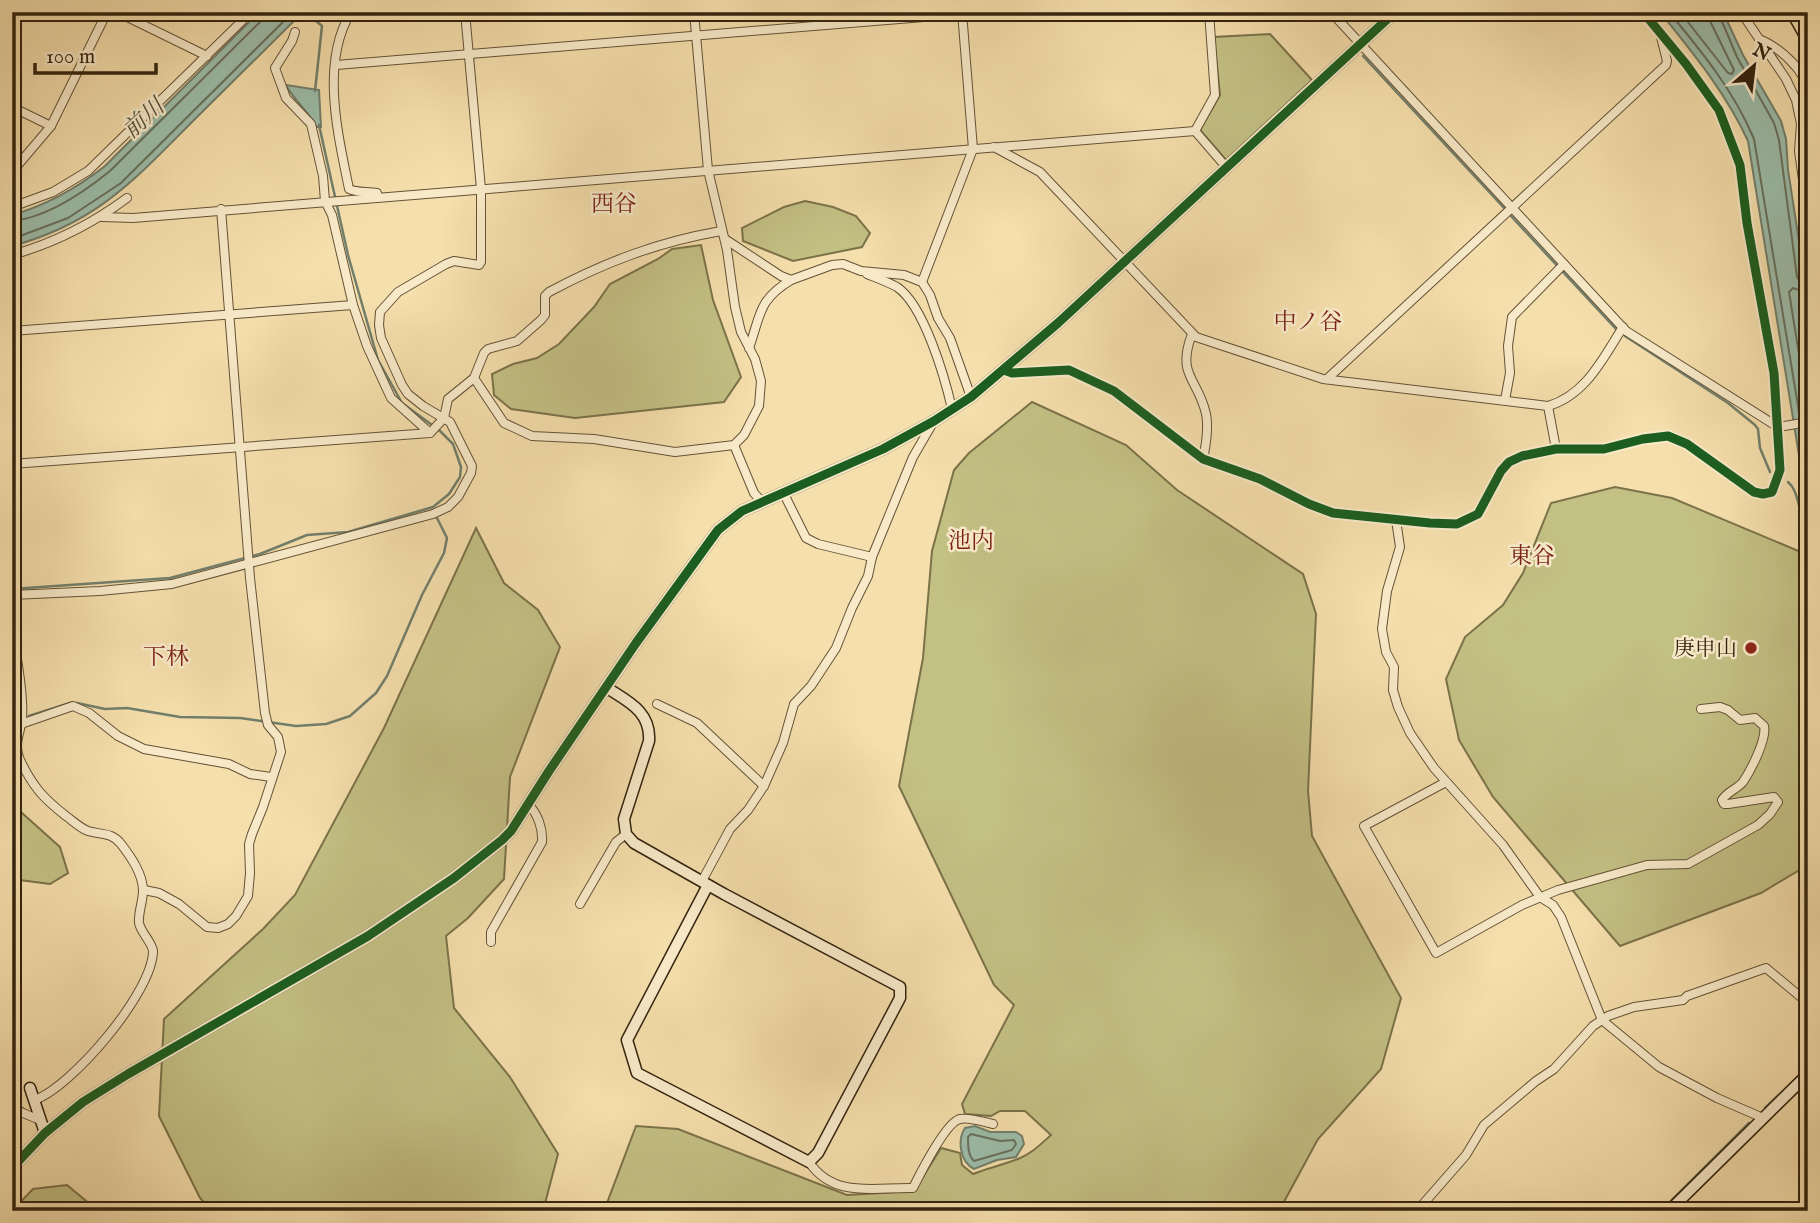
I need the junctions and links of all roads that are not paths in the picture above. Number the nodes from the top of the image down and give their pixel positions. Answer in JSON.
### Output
{"nodes":[{"id":1,"x":107,"y":12,"type":"edge"},
{"id":2,"x":117,"y":12,"type":"edge"},
{"id":3,"x":351,"y":12,"type":"edge"},
{"id":4,"x":465,"y":12,"type":"edge"},
{"id":5,"x":694,"y":12,"type":"edge"},
{"id":6,"x":985,"y":12,"type":"edge"},
{"id":7,"x":1209,"y":12,"type":"edge"},
{"id":8,"x":1331,"y":12,"type":"edge"},
{"id":9,"x":1395,"y":12,"type":"edge"},
{"id":10,"x":1643,"y":12,"type":"edge"},
{"id":11,"x":1741,"y":12,"type":"edge"},
{"id":12,"x":1794,"y":12,"type":"edge"},
{"id":13,"x":963,"y":13,"type":"edge"},
{"id":14,"x":242,"y":21,"type":"dead end"},
{"id":15,"x":295,"y":32,"type":"dead end"},
{"id":16,"x":1661,"y":34,"type":"junction"},
{"id":17,"x":696,"y":36,"type":"junction"},
{"id":18,"x":1808,"y":37,"type":"edge"},
{"id":19,"x":1761,"y":40,"type":"junction"},
{"id":20,"x":1361,"y":44,"type":"junction"},
{"id":21,"x":469,"y":53,"type":"junction"},
{"id":22,"x":207,"y":56,"type":"junction"},
{"id":23,"x":336,"y":65,"type":"junction"},
{"id":24,"x":1807,"y":82,"type":"edge"},
{"id":25,"x":1808,"y":91,"type":"edge"},
{"id":26,"x":12,"y":107,"type":"edge"},
{"id":27,"x":51,"y":127,"type":"junction"},
{"id":28,"x":1195,"y":131,"type":"junction"},
{"id":29,"x":1808,"y":131,"type":"edge"},
{"id":30,"x":1800,"y":145,"type":"junction"},
{"id":31,"x":994,"y":147,"type":"junction"},
{"id":32,"x":973,"y":149,"type":"junction"},
{"id":33,"x":1227,"y":168,"type":"junction"},
{"id":34,"x":708,"y":170,"type":"junction"},
{"id":35,"x":12,"y":172,"type":"edge"},
{"id":36,"x":481,"y":189,"type":"junction"},
{"id":37,"x":378,"y":197,"type":"junction"},
{"id":38,"x":127,"y":198,"type":"dead end"},
{"id":39,"x":332,"y":200,"type":"junction"},
{"id":40,"x":12,"y":207,"type":"edge"},
{"id":41,"x":1512,"y":207,"type":"junction"},
{"id":42,"x":221,"y":209,"type":"junction"},
{"id":43,"x":1808,"y":215,"type":"edge"},
{"id":44,"x":102,"y":217,"type":"junction"},
{"id":45,"x":722,"y":235,"type":"junction"},
{"id":46,"x":12,"y":255,"type":"edge"},
{"id":47,"x":1126,"y":261,"type":"junction"},
{"id":48,"x":1561,"y":267,"type":"junction"},
{"id":49,"x":861,"y":271,"type":"junction"},
{"id":50,"x":791,"y":280,"type":"junction"},
{"id":51,"x":922,"y":282,"type":"junction"},
{"id":52,"x":353,"y":305,"type":"junction"},
{"id":53,"x":231,"y":316,"type":"junction"},
{"id":54,"x":1623,"y":327,"type":"junction"},
{"id":55,"x":12,"y":331,"type":"edge"},
{"id":56,"x":1192,"y":334,"type":"junction"},
{"id":57,"x":749,"y":348,"type":"junction"},
{"id":58,"x":1004,"y":370,"type":"junction"},
{"id":59,"x":474,"y":378,"type":"junction"},
{"id":60,"x":1327,"y":379,"type":"junction"},
{"id":61,"x":971,"y":397,"type":"junction"},
{"id":62,"x":1505,"y":400,"type":"junction"},
{"id":63,"x":1548,"y":406,"type":"junction"},
{"id":64,"x":952,"y":409,"type":"junction"},
{"id":65,"x":934,"y":421,"type":"junction"},
{"id":66,"x":1808,"y":422,"type":"edge"},
{"id":67,"x":437,"y":426,"type":"junction"},
{"id":68,"x":1781,"y":426,"type":"junction"},
{"id":69,"x":733,"y":445,"type":"junction"},
{"id":70,"x":241,"y":446,"type":"junction"},
{"id":71,"x":1556,"y":449,"type":"junction"},
{"id":72,"x":1203,"y":459,"type":"junction"},
{"id":73,"x":12,"y":464,"type":"edge"},
{"id":74,"x":784,"y":494,"type":"junction"},
{"id":75,"x":762,"y":502,"type":"junction"},
{"id":76,"x":1396,"y":520,"type":"junction"},
{"id":77,"x":872,"y":557,"type":"junction"},
{"id":78,"x":249,"y":559,"type":"junction"},
{"id":79,"x":12,"y":594,"type":"edge"},
{"id":80,"x":12,"y":624,"type":"edge"},
{"id":81,"x":607,"y":688,"type":"junction"},
{"id":82,"x":657,"y":704,"type":"dead end"},
{"id":83,"x":1701,"y":709,"type":"dead end"},
{"id":84,"x":18,"y":721,"type":"edge"},
{"id":85,"x":271,"y":776,"type":"junction"},
{"id":86,"x":1446,"y":782,"type":"junction"},
{"id":87,"x":764,"y":786,"type":"junction"},
{"id":88,"x":528,"y":804,"type":"junction"},
{"id":89,"x":626,"y":834,"type":"junction"},
{"id":90,"x":705,"y":883,"type":"junction"},
{"id":91,"x":144,"y":890,"type":"junction"},
{"id":92,"x":1540,"y":897,"type":"junction"},
{"id":93,"x":580,"y":904,"type":"dead end"},
{"id":94,"x":491,"y":942,"type":"dead end"},
{"id":95,"x":1808,"y":1003,"type":"edge"},
{"id":96,"x":1602,"y":1020,"type":"junction"},
{"id":97,"x":1808,"y":1074,"type":"edge"},
{"id":98,"x":30,"y":1088,"type":"dead end"},
{"id":99,"x":34,"y":1100,"type":"junction"},
{"id":100,"x":12,"y":1106,"type":"edge"},
{"id":101,"x":1763,"y":1118,"type":"junction"},
{"id":102,"x":40,"y":1120,"type":"junction"},
{"id":103,"x":993,"y":1124,"type":"dead end"},
{"id":104,"x":45,"y":1133,"type":"junction"},
{"id":105,"x":809,"y":1162,"type":"junction"},
{"id":106,"x":12,"y":1168,"type":"edge"},
{"id":107,"x":1417,"y":1211,"type":"edge"},
{"id":108,"x":1669,"y":1211,"type":"edge"}],
"edges":[{"from":1,"to":27,"type":"street"},
{"from":2,"to":22,"type":"street"},
{"from":3,"to":23,"type":"street"},
{"from":4,"to":21,"type":"street"},
{"from":5,"to":17,"type":"street"},
{"from":6,"to":13,"type":"street"},
{"from":7,"to":28,"type":"street"},
{"from":8,"to":20,"type":"street"},
{"from":9,"to":20,"type":"street"},
{"from":10,"to":16,"type":"street"},
{"from":11,"to":19,"type":"street"},
{"from":12,"to":18,"type":"highway"},
{"from":13,"to":17,"type":"street"},
{"from":13,"to":32,"type":"street"},
{"from":14,"to":22,"type":"street"},
{"from":15,"to":39,"type":"street"},
{"from":16,"to":41,"type":"street"},
{"from":16,"to":68,"type":"street"},
{"from":17,"to":21,"type":"street"},
{"from":17,"to":34,"type":"street"},
{"from":19,"to":24,"type":"street"},
{"from":19,"to":30,"type":"street"},
{"from":20,"to":33,"type":"street"},
{"from":20,"to":41,"type":"street"},
{"from":21,"to":23,"type":"street"},
{"from":21,"to":36,"type":"street"},
{"from":22,"to":40,"type":"street"},
{"from":23,"to":37,"type":"street"},
{"from":24,"to":25,"type":"street"},
{"from":26,"to":27,"type":"street"},
{"from":27,"to":35,"type":"street"},
{"from":28,"to":31,"type":"street"},
{"from":28,"to":33,"type":"street"},
{"from":29,"to":30,"type":"street"},
{"from":30,"to":43,"type":"street"},
{"from":31,"to":32,"type":"street"},
{"from":31,"to":47,"type":"street"},
{"from":32,"to":34,"type":"street"},
{"from":32,"to":51,"type":"street"},
{"from":33,"to":47,"type":"street"},
{"from":34,"to":36,"type":"street"},
{"from":34,"to":45,"type":"street"},
{"from":36,"to":37,"type":"street"},
{"from":36,"to":67,"type":"street"},
{"from":37,"to":39,"type":"street"},
{"from":38,"to":44,"type":"street"},
{"from":39,"to":42,"type":"street"},
{"from":39,"to":52,"type":"street"},
{"from":41,"to":48,"type":"street"},
{"from":41,"to":60,"type":"street"},
{"from":42,"to":44,"type":"street"},
{"from":42,"to":53,"type":"street"},
{"from":44,"to":46,"type":"street"},
{"from":45,"to":50,"type":"street"},
{"from":45,"to":57,"type":"street"},
{"from":45,"to":59,"type":"street"},
{"from":47,"to":56,"type":"street"},
{"from":47,"to":58,"type":"street"},
{"from":48,"to":54,"type":"street"},
{"from":48,"to":62,"type":"street"},
{"from":49,"to":50,"type":"street"},
{"from":49,"to":51,"type":"street"},
{"from":49,"to":64,"type":"street"},
{"from":50,"to":57,"type":"street"},
{"from":51,"to":61,"type":"street"},
{"from":52,"to":53,"type":"street"},
{"from":52,"to":67,"type":"street"},
{"from":53,"to":55,"type":"street"},
{"from":53,"to":70,"type":"street"},
{"from":54,"to":63,"type":"street"},
{"from":54,"to":68,"type":"street"},
{"from":56,"to":60,"type":"street"},
{"from":56,"to":72,"type":"street"},
{"from":57,"to":69,"type":"street"},
{"from":58,"to":61,"type":"street"},
{"from":58,"to":72,"type":"street"},
{"from":59,"to":67,"type":"street"},
{"from":59,"to":69,"type":"street"},
{"from":60,"to":62,"type":"street"},
{"from":61,"to":64,"type":"street"},
{"from":62,"to":63,"type":"street"},
{"from":63,"to":71,"type":"street"},
{"from":64,"to":65,"type":"street"},
{"from":65,"to":74,"type":"street"},
{"from":65,"to":77,"type":"street"},
{"from":66,"to":68,"type":"street"},
{"from":67,"to":70,"type":"street"},
{"from":67,"to":78,"type":"street"},
{"from":68,"to":71,"type":"street"},
{"from":69,"to":75,"type":"street"},
{"from":70,"to":73,"type":"street"},
{"from":70,"to":78,"type":"street"},
{"from":71,"to":76,"type":"street"},
{"from":72,"to":76,"type":"street"},
{"from":74,"to":75,"type":"street"},
{"from":74,"to":77,"type":"street"},
{"from":75,"to":81,"type":"street"},
{"from":76,"to":86,"type":"street"},
{"from":77,"to":87,"type":"street"},
{"from":78,"to":79,"type":"street"},
{"from":78,"to":85,"type":"street"},
{"from":80,"to":84,"type":"street"},
{"from":81,"to":88,"type":"street"},
{"from":81,"to":89,"type":"street"},
{"from":82,"to":87,"type":"street"},
{"from":83,"to":92,"type":"street"},
{"from":84,"to":85,"type":"street"},
{"from":84,"to":91,"type":"street"},
{"from":85,"to":91,"type":"street"},
{"from":86,"to":92,"type":"street"},
{"from":86,"to":92,"type":"street"},
{"from":87,"to":90,"type":"street"},
{"from":88,"to":94,"type":"street"},
{"from":88,"to":104,"type":"street"},
{"from":89,"to":90,"type":"street"},
{"from":89,"to":93,"type":"street"},
{"from":90,"to":105,"type":"street"},
{"from":90,"to":105,"type":"street"},
{"from":91,"to":99,"type":"street"},
{"from":92,"to":96,"type":"street"},
{"from":95,"to":96,"type":"street"},
{"from":96,"to":101,"type":"street"},
{"from":96,"to":107,"type":"street"},
{"from":97,"to":101,"type":"street"},
{"from":98,"to":99,"type":"street"},
{"from":99,"to":102,"type":"street"},
{"from":100,"to":102,"type":"street"},
{"from":101,"to":108,"type":"street"},
{"from":102,"to":104,"type":"street"},
{"from":103,"to":105,"type":"street"},
{"from":104,"to":106,"type":"street"}]}
